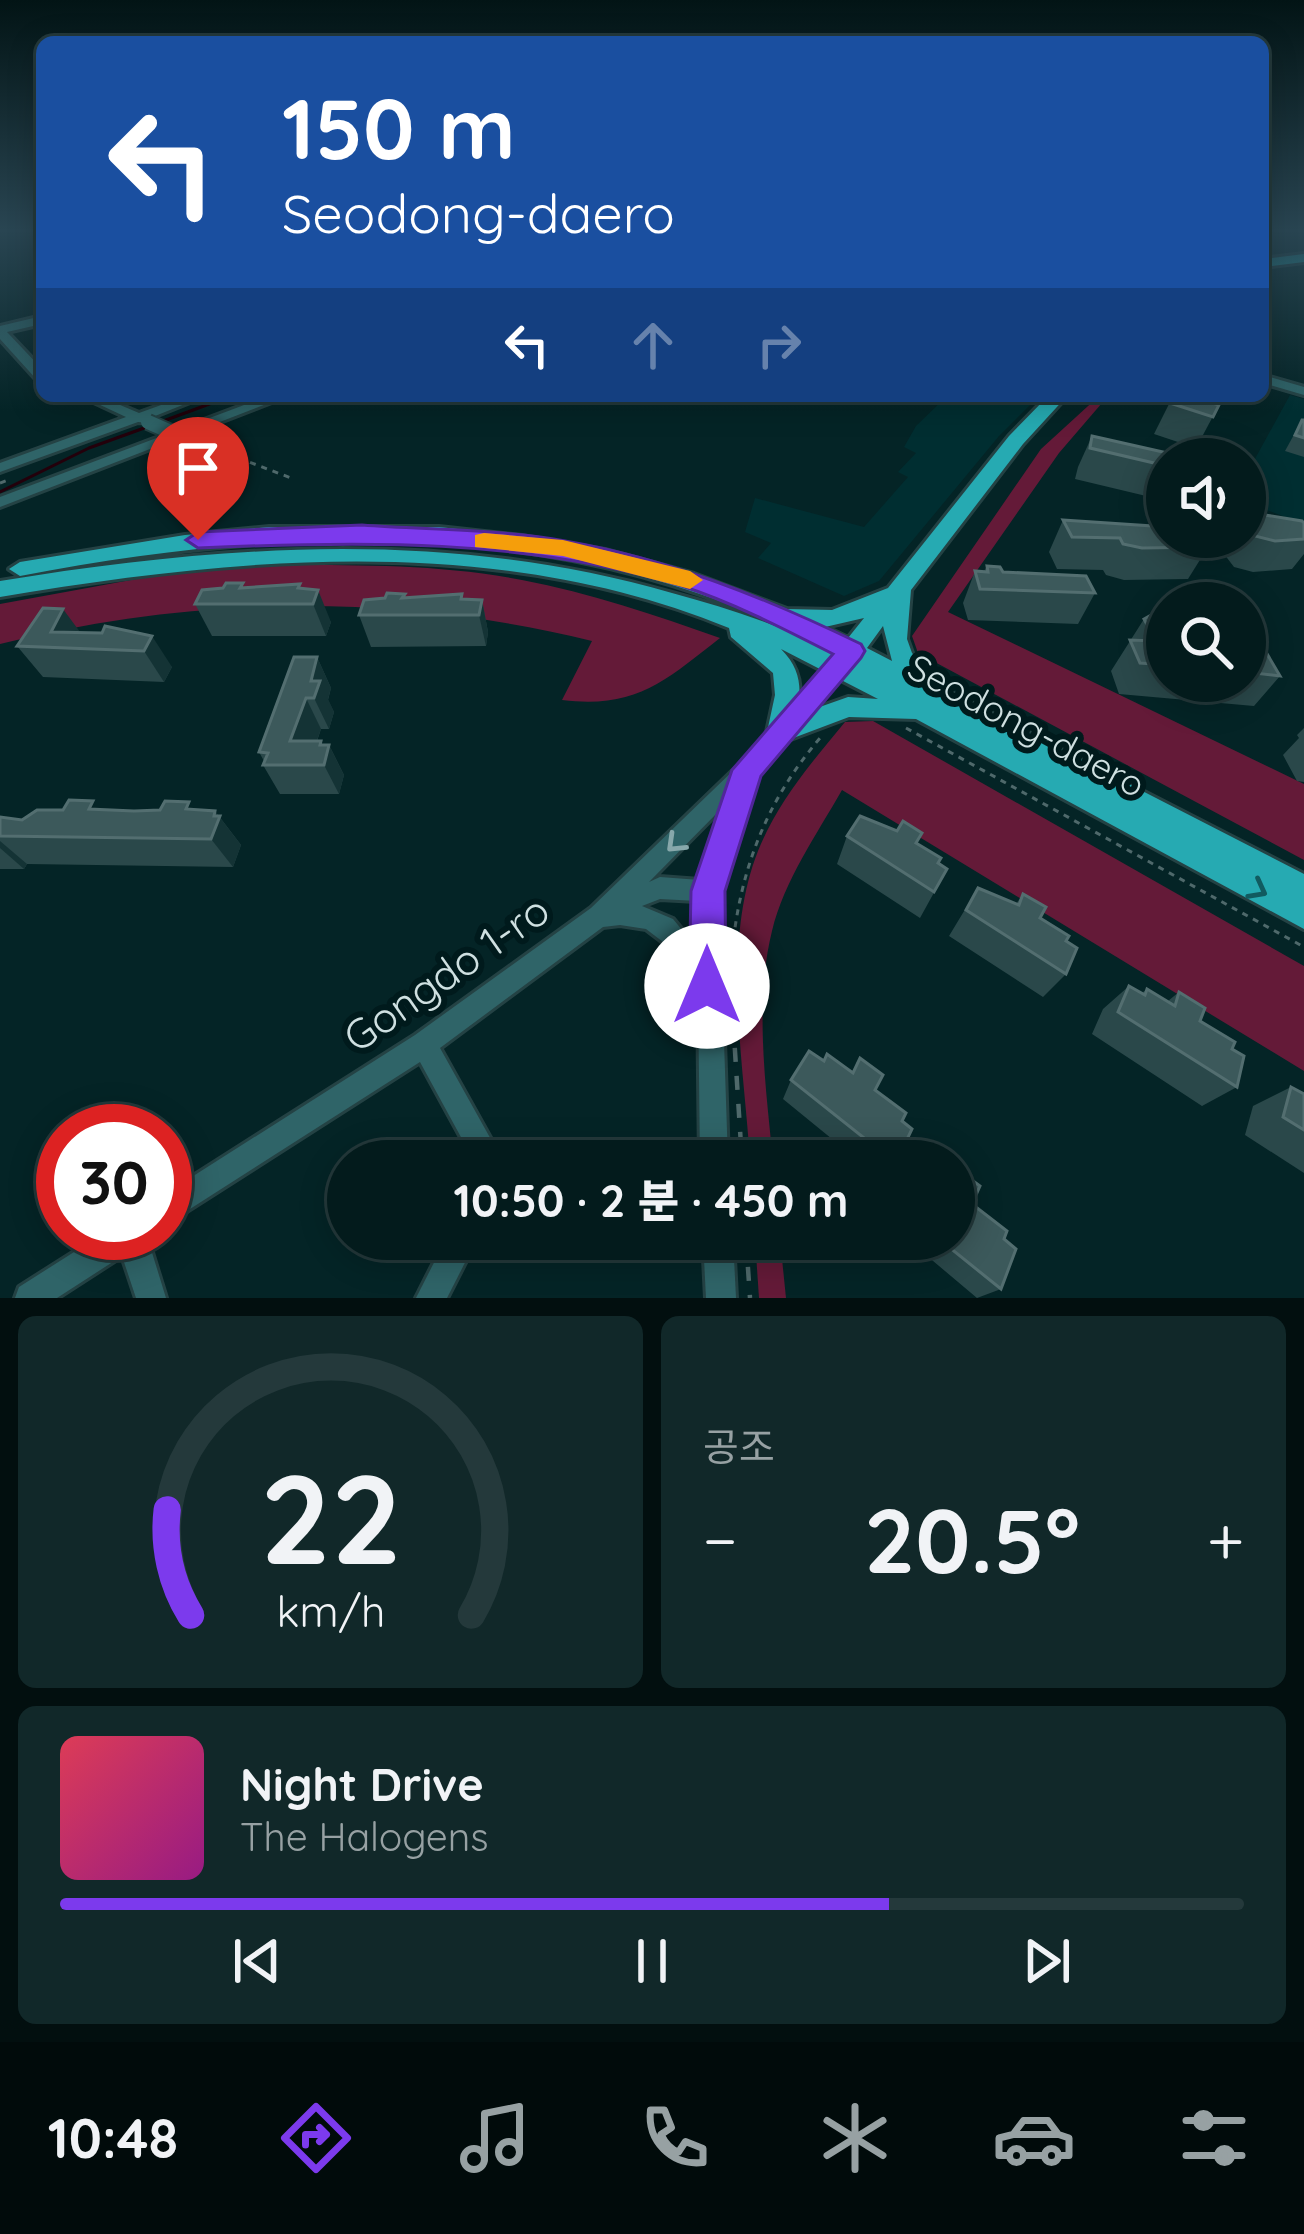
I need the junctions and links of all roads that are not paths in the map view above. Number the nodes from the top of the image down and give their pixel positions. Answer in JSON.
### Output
{"nodes":[{"id":1,"x":36,"y":322,"type":"edge"},
{"id":2,"x":0,"y":331,"type":"edge"},
{"id":3,"x":36,"y":370,"type":"edge"},
{"id":4,"x":1269,"y":381,"type":"edge"},
{"id":5,"x":1304,"y":391,"type":"edge"},
{"id":6,"x":103,"y":402,"type":"edge"},
{"id":7,"x":184,"y":402,"type":"edge"},
{"id":8,"x":264,"y":402,"type":"edge"},
{"id":9,"x":1052,"y":402,"type":"edge"},
{"id":10,"x":144,"y":419,"type":"junction"},
{"id":11,"x":177,"y":434,"type":"junction"},
{"id":12,"x":0,"y":468,"type":"edge"},
{"id":13,"x":0,"y":502,"type":"edge"},
{"id":14,"x":0,"y":573,"type":"edge"},
{"id":15,"x":902,"y":584,"type":"junction"},
{"id":16,"x":0,"y":589,"type":"edge"},
{"id":17,"x":760,"y":607,"type":"junction"},
{"id":18,"x":708,"y":610,"type":"junction"},
{"id":19,"x":845,"y":658,"type":"junction"},
{"id":20,"x":938,"y":708,"type":"junction"},
{"id":21,"x":780,"y":732,"type":"junction"},
{"id":22,"x":748,"y":770,"type":"junction"},
{"id":23,"x":1304,"y":889,"type":"edge"},
{"id":24,"x":708,"y":891,"type":"junction"},
{"id":25,"x":1304,"y":914,"type":"edge"},
{"id":26,"x":599,"y":916,"type":"junction"},
{"id":27,"x":723,"y":987,"type":"junction"},
{"id":28,"x":424,"y":1044,"type":"junction"},
{"id":29,"x":477,"y":1140,"type":"edge"},
{"id":30,"x":715,"y":1140,"type":"edge"},
{"id":31,"x":192,"y":1194,"type":"edge"},
{"id":32,"x":89,"y":1260,"type":"edge"},
{"id":33,"x":139,"y":1260,"type":"edge"},
{"id":34,"x":451,"y":1260,"type":"edge"},
{"id":35,"x":719,"y":1260,"type":"edge"},
{"id":36,"x":30,"y":1298,"type":"edge"},
{"id":37,"x":151,"y":1298,"type":"edge"},
{"id":38,"x":431,"y":1298,"type":"edge"},
{"id":39,"x":721,"y":1298,"type":"edge"}],
"edges":[{"from":1,"to":2,"type":"street"},
{"from":2,"to":3,"type":"street"},
{"from":4,"to":5,"type":"street"},
{"from":6,"to":10,"type":"street"},
{"from":7,"to":10,"type":"street"},
{"from":8,"to":11,"type":"street"},
{"from":9,"to":15,"type":"main road"},
{"from":10,"to":11,"type":"street","bridge":true},
{"from":10,"to":12,"type":"street"},
{"from":11,"to":13,"type":"street"},
{"from":14,"to":17,"type":"main road","name":"Seodong-daero"},
{"from":15,"to":17,"type":"main road"},
{"from":15,"to":19,"type":"main road"},
{"from":15,"to":20,"type":"main road"},
{"from":16,"to":18,"type":"main road","name":"Seodong-daero"},
{"from":17,"to":19,"type":"main road","name":"Seodong-daero"},
{"from":18,"to":19,"type":"main road","name":"Seodong-daero"},
{"from":18,"to":21,"type":"main road"},
{"from":19,"to":20,"type":"main road","name":"Seodong-daero"},
{"from":19,"to":21,"type":"street","name":"Gongdo 1-ro"},
{"from":20,"to":21,"type":"main road"},
{"from":20,"to":23,"type":"main road","name":"Seodong-daero"},
{"from":20,"to":25,"type":"main road","name":"Seodong-daero","one_way":true},
{"from":21,"to":22,"type":"street","name":"Gongdo 1-ro"},
{"from":22,"to":24,"type":"street"},
{"from":22,"to":26,"type":"street","name":"Gongdo 1-ro","one_way":true},
{"from":24,"to":26,"type":"street"},
{"from":24,"to":27,"type":"street"},
{"from":26,"to":27,"type":"street"},
{"from":26,"to":28,"type":"street","name":"Gongdo 1-ro"},
{"from":27,"to":30,"type":"street"},
{"from":28,"to":29,"type":"street"},
{"from":28,"to":31,"type":"street","name":"Gongdo 1-ro"},
{"from":32,"to":36,"type":"street"},
{"from":33,"to":37,"type":"street"},
{"from":34,"to":38,"type":"street"},
{"from":35,"to":39,"type":"street"}]}
